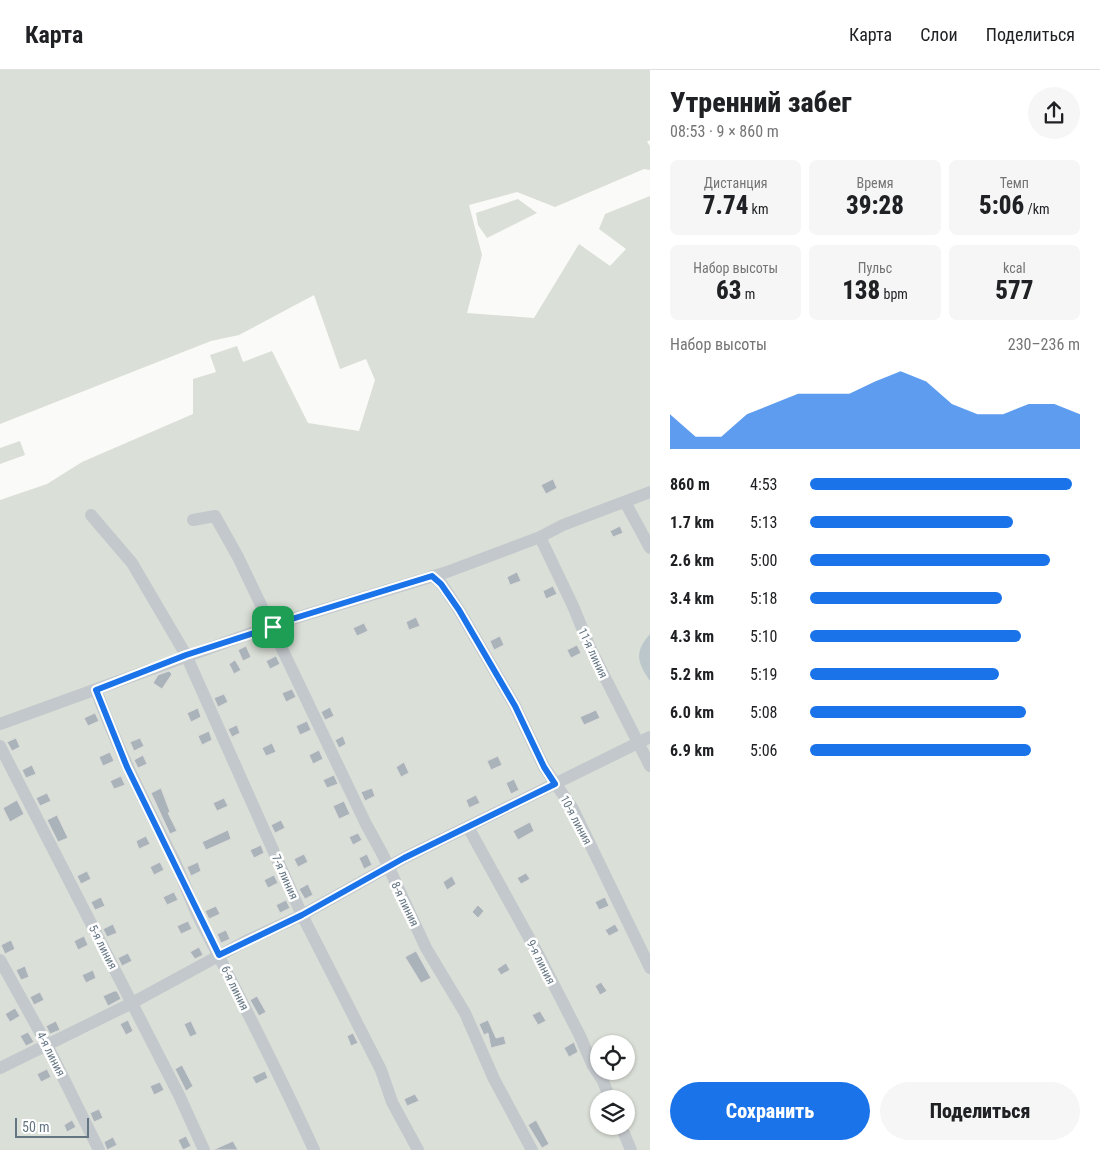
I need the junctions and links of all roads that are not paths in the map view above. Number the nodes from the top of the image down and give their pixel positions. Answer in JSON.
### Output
{"nodes":[{"id":1,"x":650,"y":492,"type":"edge"},
{"id":2,"x":625,"y":502,"type":"junction"},
{"id":3,"x":91,"y":515,"type":"dead end"},
{"id":4,"x":193,"y":520,"type":"dead end"},
{"id":5,"x":540,"y":538,"type":"junction"},
{"id":6,"x":650,"y":548,"type":"edge"},
{"id":7,"x":432,"y":576,"type":"junction"},
{"id":8,"x":273,"y":627,"type":"junction"},
{"id":9,"x":186,"y":655,"type":"junction"},
{"id":10,"x":96,"y":690,"type":"junction"},
{"id":11,"x":0,"y":724,"type":"edge"},
{"id":12,"x":644,"y":740,"type":"edge"},
{"id":13,"x":0,"y":746,"type":"edge"},
{"id":14,"x":650,"y":766,"type":"edge"},
{"id":15,"x":555,"y":784,"type":"junction"},
{"id":16,"x":468,"y":827,"type":"junction"},
{"id":17,"x":388,"y":868,"type":"junction"},
{"id":18,"x":302,"y":915,"type":"junction"},
{"id":19,"x":219,"y":955,"type":"junction"},
{"id":20,"x":0,"y":960,"type":"edge"},
{"id":21,"x":650,"y":968,"type":"edge"},
{"id":22,"x":130,"y":1004,"type":"junction"},
{"id":23,"x":46,"y":1044,"type":"junction"},
{"id":24,"x":0,"y":1068,"type":"edge"},
{"id":25,"x":606,"y":1090,"type":"edge"},
{"id":26,"x":625,"y":1135,"type":"edge"},
{"id":27,"x":99,"y":1150,"type":"edge"},
{"id":28,"x":204,"y":1150,"type":"edge"},
{"id":29,"x":314,"y":1150,"type":"edge"},
{"id":30,"x":418,"y":1150,"type":"edge"},
{"id":31,"x":532,"y":1150,"type":"edge"},
{"id":32,"x":631,"y":1150,"type":"edge"}],
"edges":[{"from":1,"to":2,"type":"street"},
{"from":2,"to":5,"type":"street"},
{"from":2,"to":6,"type":"street"},
{"from":3,"to":9,"type":"street","name":"7-я линия"},
{"from":4,"to":8,"type":"street","name":"8-я линия"},
{"from":5,"to":7,"type":"street"},
{"from":5,"to":12,"type":"street","name":"11-я линия"},
{"from":7,"to":8,"type":"street"},
{"from":7,"to":15,"type":"street","name":"10-я линия"},
{"from":8,"to":9,"type":"street"},
{"from":8,"to":17,"type":"street","name":"8-я линия"},
{"from":9,"to":10,"type":"street"},
{"from":9,"to":18,"type":"street","name":"7-я линия"},
{"from":10,"to":11,"type":"street"},
{"from":10,"to":19,"type":"street","name":"6-я линия"},
{"from":12,"to":14,"type":"street","name":"11-я линия"},
{"from":12,"to":15,"type":"street"},
{"from":13,"to":22,"type":"street","name":"5-я линия"},
{"from":15,"to":16,"type":"street"},
{"from":15,"to":21,"type":"street","name":"10-я линия"},
{"from":16,"to":17,"type":"street"},
{"from":16,"to":25,"type":"street","name":"9-я линия"},
{"from":17,"to":18,"type":"street"},
{"from":17,"to":31,"type":"street","name":"8-я линия"},
{"from":18,"to":19,"type":"street"},
{"from":18,"to":30,"type":"street","name":"7-я линия"},
{"from":19,"to":22,"type":"street"},
{"from":19,"to":29,"type":"street","name":"6-я линия"},
{"from":20,"to":23,"type":"street","name":"4-я линия"},
{"from":22,"to":23,"type":"street"},
{"from":22,"to":28,"type":"street","name":"5-я линия"},
{"from":23,"to":24,"type":"street"},
{"from":23,"to":27,"type":"street","name":"4-я линия"},
{"from":26,"to":32,"type":"street"}]}
